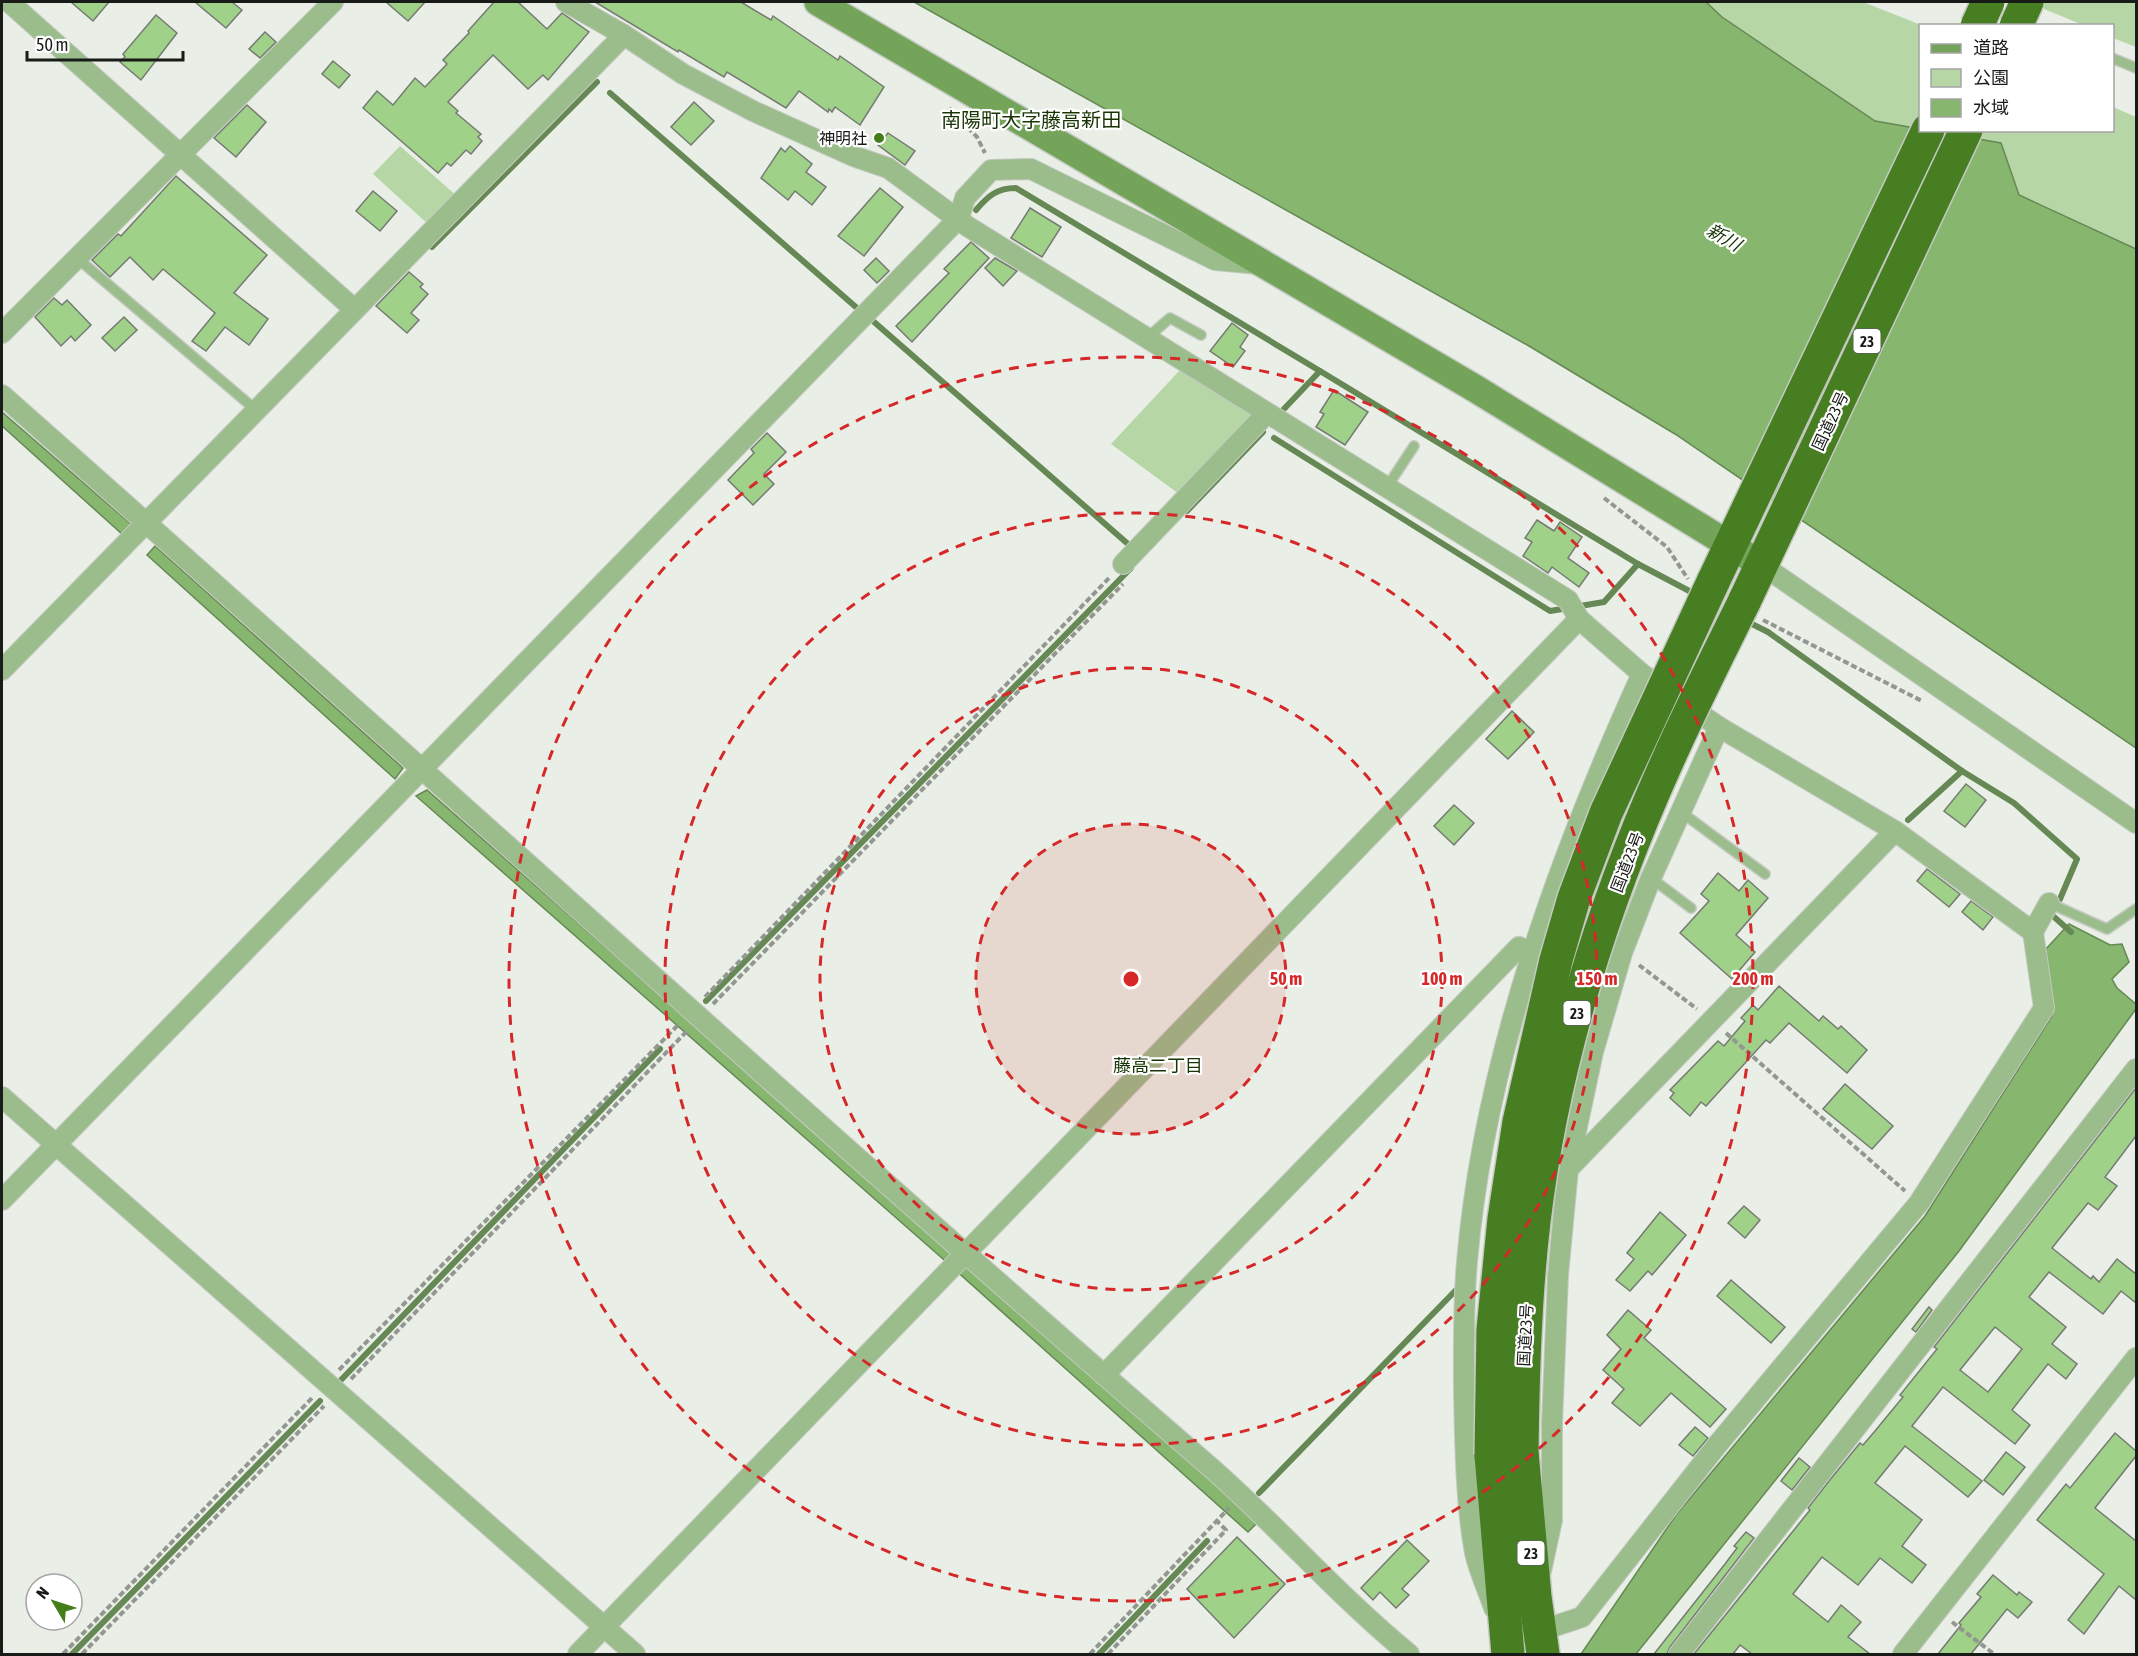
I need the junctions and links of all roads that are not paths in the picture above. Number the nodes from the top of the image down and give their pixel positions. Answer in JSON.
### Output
{"nodes":[{"id":1,"x":9,"y":2,"type":"edge"},
{"id":2,"x":333,"y":2,"type":"edge"},
{"id":3,"x":566,"y":2,"type":"edge"},
{"id":4,"x":818,"y":2,"type":"edge"},
{"id":5,"x":1978,"y":2,"type":"edge"},
{"id":6,"x":2006,"y":14,"type":"edge"},
{"id":7,"x":624,"y":35,"type":"junction"},
{"id":8,"x":2114,"y":59,"type":"edge"},
{"id":9,"x":2136,"y":68,"type":"edge"},
{"id":10,"x":1927,"y":132,"type":"edge"},
{"id":11,"x":1965,"y":132,"type":"edge"},
{"id":12,"x":180,"y":156,"type":"junction"},
{"id":13,"x":959,"y":218,"type":"junction"},
{"id":14,"x":77,"y":258,"type":"junction"},
{"id":15,"x":1268,"y":265,"type":"junction"},
{"id":16,"x":354,"y":309,"type":"junction"},
{"id":17,"x":2,"y":333,"type":"edge"},
{"id":18,"x":1201,"y":335,"type":"dead end"},
{"id":19,"x":1147,"y":338,"type":"junction"},
{"id":20,"x":2,"y":395,"type":"edge"},
{"id":21,"x":256,"y":410,"type":"junction"},
{"id":22,"x":1267,"y":412,"type":"junction"},
{"id":23,"x":1414,"y":446,"type":"dead end"},
{"id":24,"x":1387,"y":487,"type":"junction"},
{"id":25,"x":146,"y":522,"type":"junction"},
{"id":26,"x":1735,"y":541,"type":"junction"},
{"id":27,"x":1765,"y":559,"type":"junction"},
{"id":28,"x":1124,"y":572,"type":"road end"},
{"id":29,"x":1574,"y":611,"type":"junction"},
{"id":30,"x":2,"y":670,"type":"edge"},
{"id":31,"x":1642,"y":674,"type":"junction"},
{"id":32,"x":1719,"y":727,"type":"junction"},
{"id":33,"x":422,"y":771,"type":"junction"},
{"id":34,"x":1681,"y":812,"type":"junction"},
{"id":35,"x":2136,"y":823,"type":"edge"},
{"id":36,"x":1895,"y":831,"type":"junction"},
{"id":37,"x":1765,"y":874,"type":"dead end"},
{"id":38,"x":1651,"y":878,"type":"junction"},
{"id":39,"x":2049,"y":903,"type":"joint"},
{"id":40,"x":1691,"y":908,"type":"dead end"},
{"id":41,"x":2136,"y":909,"type":"edge"},
{"id":42,"x":2033,"y":932,"type":"junction"},
{"id":43,"x":1532,"y":952,"type":"junction"},
{"id":44,"x":2136,"y":1069,"type":"edge"},
{"id":45,"x":2,"y":1097,"type":"edge"},
{"id":46,"x":55,"y":1145,"type":"junction"},
{"id":47,"x":1568,"y":1169,"type":"junction"},
{"id":48,"x":2,"y":1200,"type":"edge"},
{"id":49,"x":958,"y":1259,"type":"junction"},
{"id":50,"x":2136,"y":1359,"type":"edge"},
{"id":51,"x":1104,"y":1375,"type":"junction"},
{"id":52,"x":1507,"y":1453,"type":"junction"},
{"id":53,"x":1535,"y":1597,"type":"junction"},
{"id":54,"x":604,"y":1627,"type":"junction"},
{"id":55,"x":1541,"y":1643,"type":"edge"},
{"id":56,"x":1507,"y":1650,"type":"edge"},
{"id":57,"x":578,"y":1654,"type":"edge"},
{"id":58,"x":635,"y":1654,"type":"edge"},
{"id":59,"x":1409,"y":1654,"type":"edge"},
{"id":60,"x":1679,"y":1654,"type":"edge"},
{"id":61,"x":1903,"y":1654,"type":"edge"}],
"edges":[{"from":1,"to":12,"type":"street"},
{"from":2,"to":12,"type":"street"},
{"from":3,"to":7,"type":"street"},
{"from":4,"to":15,"type":"street"},
{"from":5,"to":6,"type":"lane"},
{"from":7,"to":13,"type":"street"},
{"from":7,"to":16,"type":"street"},
{"from":8,"to":9,"type":"lane"},
{"from":10,"to":26,"type":"highway","name":"国道23号","number":"23"},
{"from":11,"to":27,"type":"highway","name":"国道23号","number":"23"},
{"from":12,"to":14,"type":"street"},
{"from":12,"to":16,"type":"street"},
{"from":13,"to":15,"type":"street"},
{"from":13,"to":19,"type":"street"},
{"from":13,"to":33,"type":"street"},
{"from":14,"to":17,"type":"street"},
{"from":14,"to":21,"type":"lane"},
{"from":15,"to":26,"type":"street"},
{"from":16,"to":21,"type":"street"},
{"from":18,"to":19,"type":"lane"},
{"from":19,"to":22,"type":"street"},
{"from":20,"to":25,"type":"street"},
{"from":21,"to":25,"type":"street"},
{"from":22,"to":24,"type":"street"},
{"from":22,"to":28,"type":"street"},
{"from":23,"to":24,"type":"lane"},
{"from":24,"to":29,"type":"street"},
{"from":25,"to":30,"type":"street"},
{"from":25,"to":33,"type":"street"},
{"from":26,"to":27,"type":"street"},
{"from":26,"to":52,"type":"highway","name":"国道23号","number":"23","bridge":true},
{"from":27,"to":35,"type":"street"},
{"from":27,"to":52,"type":"highway","name":"国道23号","number":"23","bridge":true},
{"from":29,"to":31,"type":"street"},
{"from":29,"to":49,"type":"street"},
{"from":31,"to":32,"type":"street"},
{"from":31,"to":43,"type":"street"},
{"from":32,"to":34,"type":"street"},
{"from":32,"to":36,"type":"street"},
{"from":33,"to":46,"type":"street"},
{"from":33,"to":49,"type":"street"},
{"from":34,"to":37,"type":"lane"},
{"from":34,"to":38,"type":"street"},
{"from":36,"to":42,"type":"street"},
{"from":36,"to":47,"type":"street"},
{"from":38,"to":40,"type":"lane"},
{"from":38,"to":47,"type":"street"},
{"from":39,"to":41,"type":"lane"},
{"from":39,"to":42,"type":"street"},
{"from":42,"to":55,"type":"street"},
{"from":43,"to":51,"type":"street"},
{"from":43,"to":56,"type":"street"},
{"from":44,"to":60,"type":"street"},
{"from":45,"to":46,"type":"street"},
{"from":46,"to":48,"type":"street"},
{"from":46,"to":54,"type":"street"},
{"from":47,"to":53,"type":"street"},
{"from":49,"to":51,"type":"street"},
{"from":49,"to":54,"type":"street"},
{"from":50,"to":61,"type":"street"},
{"from":51,"to":59,"type":"street"},
{"from":52,"to":53,"type":"highway","name":"国道23号","number":"23"},
{"from":52,"to":56,"type":"highway","name":"国道23号","number":"23"},
{"from":53,"to":55,"type":"highway","name":"国道23号","number":"23"},
{"from":54,"to":57,"type":"street"},
{"from":54,"to":58,"type":"street"}]}
